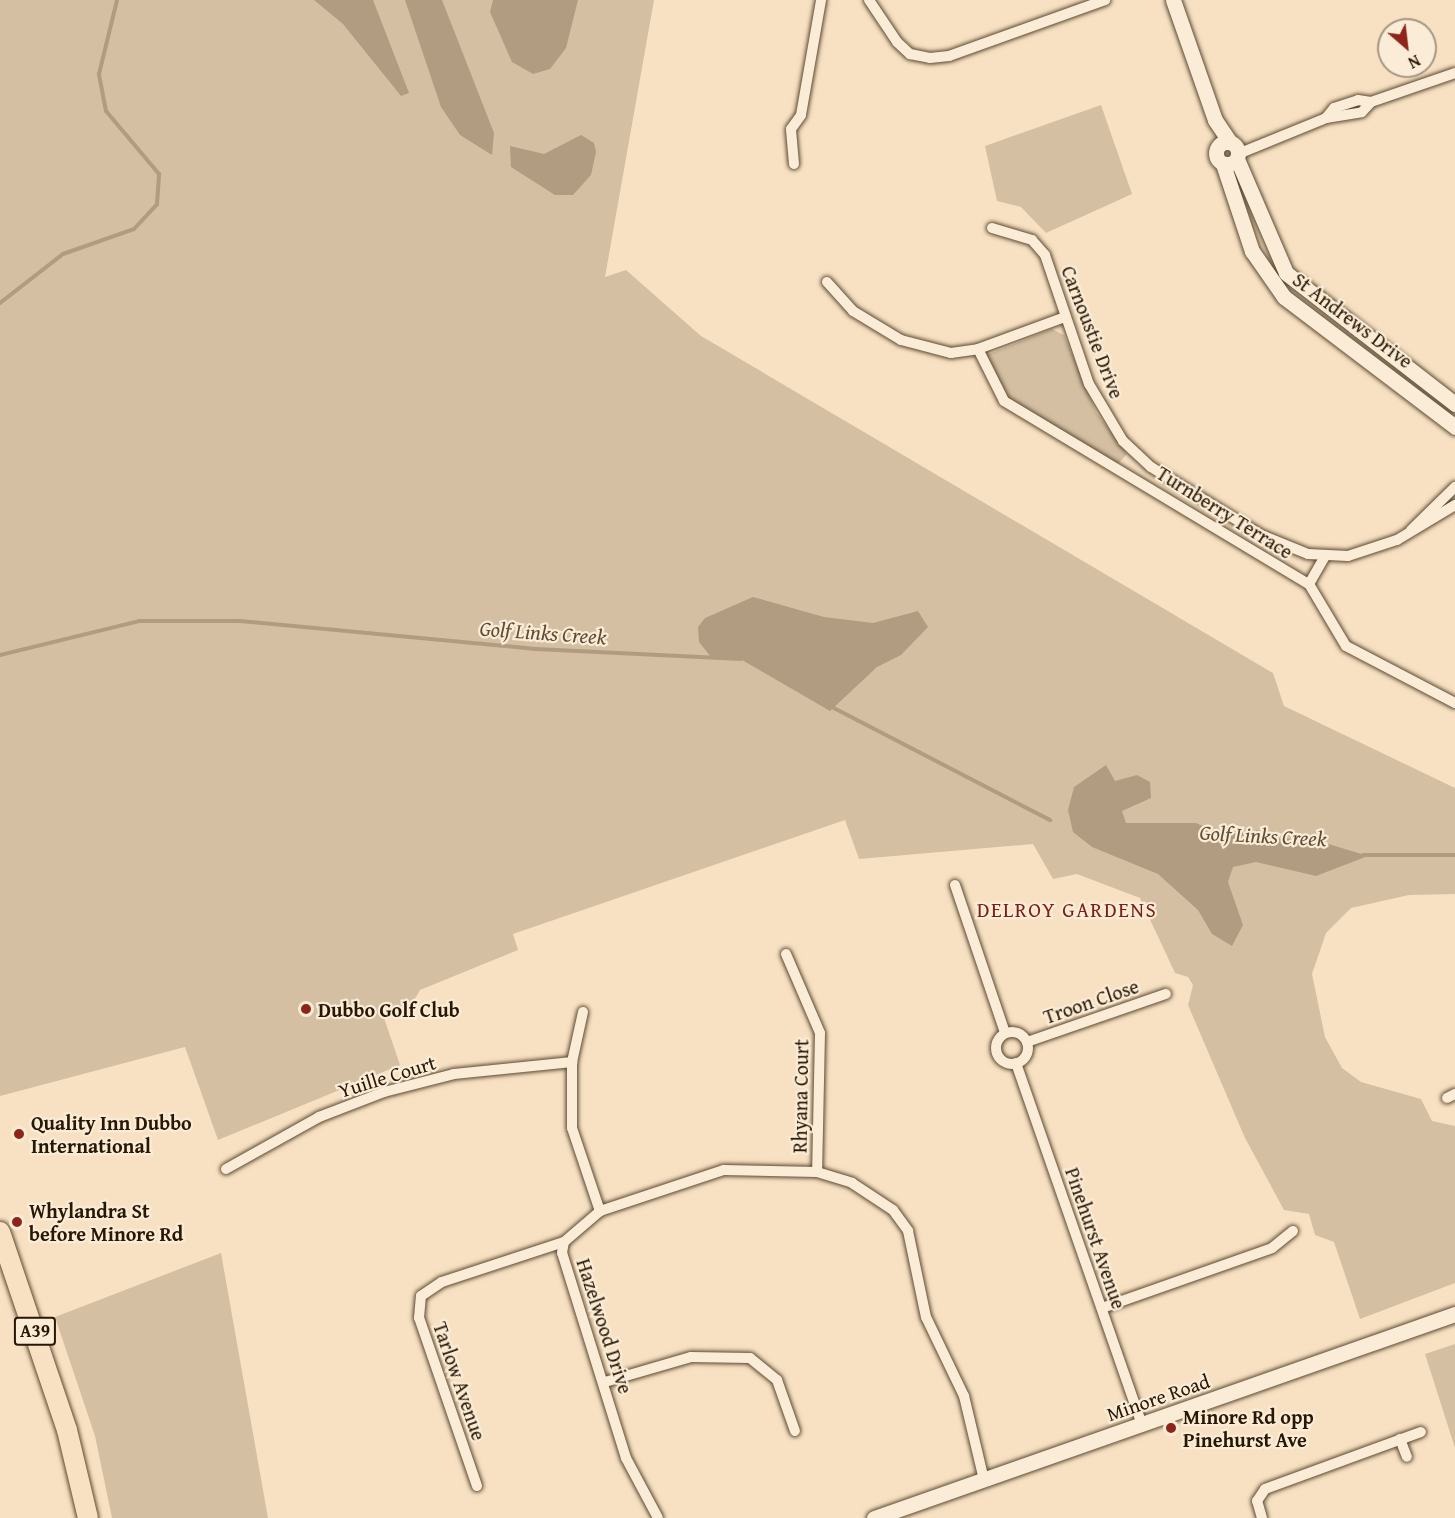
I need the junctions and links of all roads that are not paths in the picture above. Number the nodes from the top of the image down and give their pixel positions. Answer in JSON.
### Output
{"nodes":[{"id":1,"x":821,"y":0,"type":"edge"},
{"id":2,"x":869,"y":0,"type":"edge"},
{"id":3,"x":1105,"y":0,"type":"edge"},
{"id":4,"x":1173,"y":0,"type":"edge"},
{"id":5,"x":1455,"y":73,"type":"edge"},
{"id":6,"x":1230,"y":151,"type":"junction"},
{"id":7,"x":794,"y":164,"type":"dead end"},
{"id":8,"x":992,"y":228,"type":"dead end"},
{"id":9,"x":827,"y":282,"type":"dead end"},
{"id":10,"x":1065,"y":317,"type":"junction"},
{"id":11,"x":978,"y":349,"type":"junction"},
{"id":12,"x":1455,"y":404,"type":"edge"},
{"id":13,"x":1455,"y":427,"type":"edge"},
{"id":14,"x":1455,"y":487,"type":"edge"},
{"id":15,"x":1455,"y":505,"type":"edge"},
{"id":16,"x":1409,"y":533,"type":"junction"},
{"id":17,"x":1325,"y":556,"type":"junction"},
{"id":18,"x":1309,"y":584,"type":"junction"},
{"id":19,"x":1455,"y":703,"type":"edge"},
{"id":20,"x":955,"y":885,"type":"dead end"},
{"id":21,"x":786,"y":954,"type":"dead end"},
{"id":22,"x":1166,"y":994,"type":"dead end"},
{"id":23,"x":583,"y":1012,"type":"dead end"},
{"id":24,"x":1005,"y":1033,"type":"junction"},
{"id":25,"x":1027,"y":1042,"type":"junction"},
{"id":26,"x":572,"y":1062,"type":"junction"},
{"id":27,"x":1016,"y":1063,"type":"junction"},
{"id":28,"x":226,"y":1169,"type":"dead end"},
{"id":29,"x":817,"y":1172,"type":"junction"},
{"id":30,"x":600,"y":1210,"type":"junction"},
{"id":31,"x":1293,"y":1231,"type":"dead end"},
{"id":32,"x":0,"y":1232,"type":"edge"},
{"id":33,"x":564,"y":1242,"type":"junction"},
{"id":34,"x":1102,"y":1308,"type":"junction"},
{"id":35,"x":1455,"y":1314,"type":"edge"},
{"id":36,"x":605,"y":1382,"type":"junction"},
{"id":37,"x":1142,"y":1425,"type":"junction"},
{"id":38,"x":795,"y":1431,"type":"dead end"},
{"id":39,"x":1422,"y":1432,"type":"dead end"},
{"id":40,"x":1400,"y":1439,"type":"junction"},
{"id":41,"x":1407,"y":1457,"type":"dead end"},
{"id":42,"x":984,"y":1480,"type":"junction"},
{"id":43,"x":477,"y":1486,"type":"dead end"},
{"id":44,"x":88,"y":1518,"type":"edge"},
{"id":45,"x":658,"y":1518,"type":"edge"},
{"id":46,"x":874,"y":1518,"type":"edge"},
{"id":47,"x":1262,"y":1518,"type":"edge"}],
"edges":[{"from":1,"to":7,"type":"street"},
{"from":2,"to":3,"type":"street"},
{"from":4,"to":6,"type":"street"},
{"from":5,"to":6,"type":"street"},
{"from":6,"to":12,"type":"street","name":"St Andrews Drive"},
{"from":6,"to":13,"type":"street","name":"St Andrews Drive"},
{"from":8,"to":10,"type":"street","name":"Carnoustie Drive"},
{"from":9,"to":11,"type":"street"},
{"from":10,"to":11,"type":"street"},
{"from":10,"to":17,"type":"street","name":"Carnoustie Drive"},
{"from":11,"to":18,"type":"street","name":"Turnberry Terrace"},
{"from":14,"to":16,"type":"street","name":"Carnoustie Drive"},
{"from":15,"to":16,"type":"street","name":"Carnoustie Drive"},
{"from":16,"to":17,"type":"street","name":"Carnoustie Drive"},
{"from":17,"to":18,"type":"street"},
{"from":18,"to":19,"type":"street","name":"Turnberry Terrace"},
{"from":20,"to":24,"type":"street"},
{"from":21,"to":29,"type":"street","name":"Rhyana Court"},
{"from":22,"to":25,"type":"street","name":"Troon Close"},
{"from":23,"to":26,"type":"street"},
{"from":24,"to":25,"type":"street"},
{"from":24,"to":27,"type":"street"},
{"from":25,"to":27,"type":"street"},
{"from":26,"to":28,"type":"street","name":"Yuille Court"},
{"from":26,"to":30,"type":"street"},
{"from":27,"to":34,"type":"street","name":"Pinehurst Avenue"},
{"from":29,"to":30,"type":"street","name":"Hazelwood Drive"},
{"from":29,"to":42,"type":"street","name":"Hazelwood Drive"},
{"from":30,"to":33,"type":"street","name":"Hazelwood Drive"},
{"from":31,"to":34,"type":"street"},
{"from":32,"to":44,"type":"highway","number":"A39"},
{"from":33,"to":36,"type":"street","name":"Hazelwood Drive"},
{"from":33,"to":43,"type":"street","name":"Tarlow Avenue"},
{"from":34,"to":37,"type":"street","name":"Pinehurst Avenue"},
{"from":35,"to":37,"type":"street","name":"Minore Road"},
{"from":36,"to":38,"type":"street"},
{"from":36,"to":45,"type":"street","name":"Hazelwood Drive"},
{"from":37,"to":42,"type":"street","name":"Minore Road"},
{"from":39,"to":40,"type":"street"},
{"from":40,"to":41,"type":"street"},
{"from":40,"to":47,"type":"street"},
{"from":42,"to":46,"type":"street","name":"Minore Road"}]}
